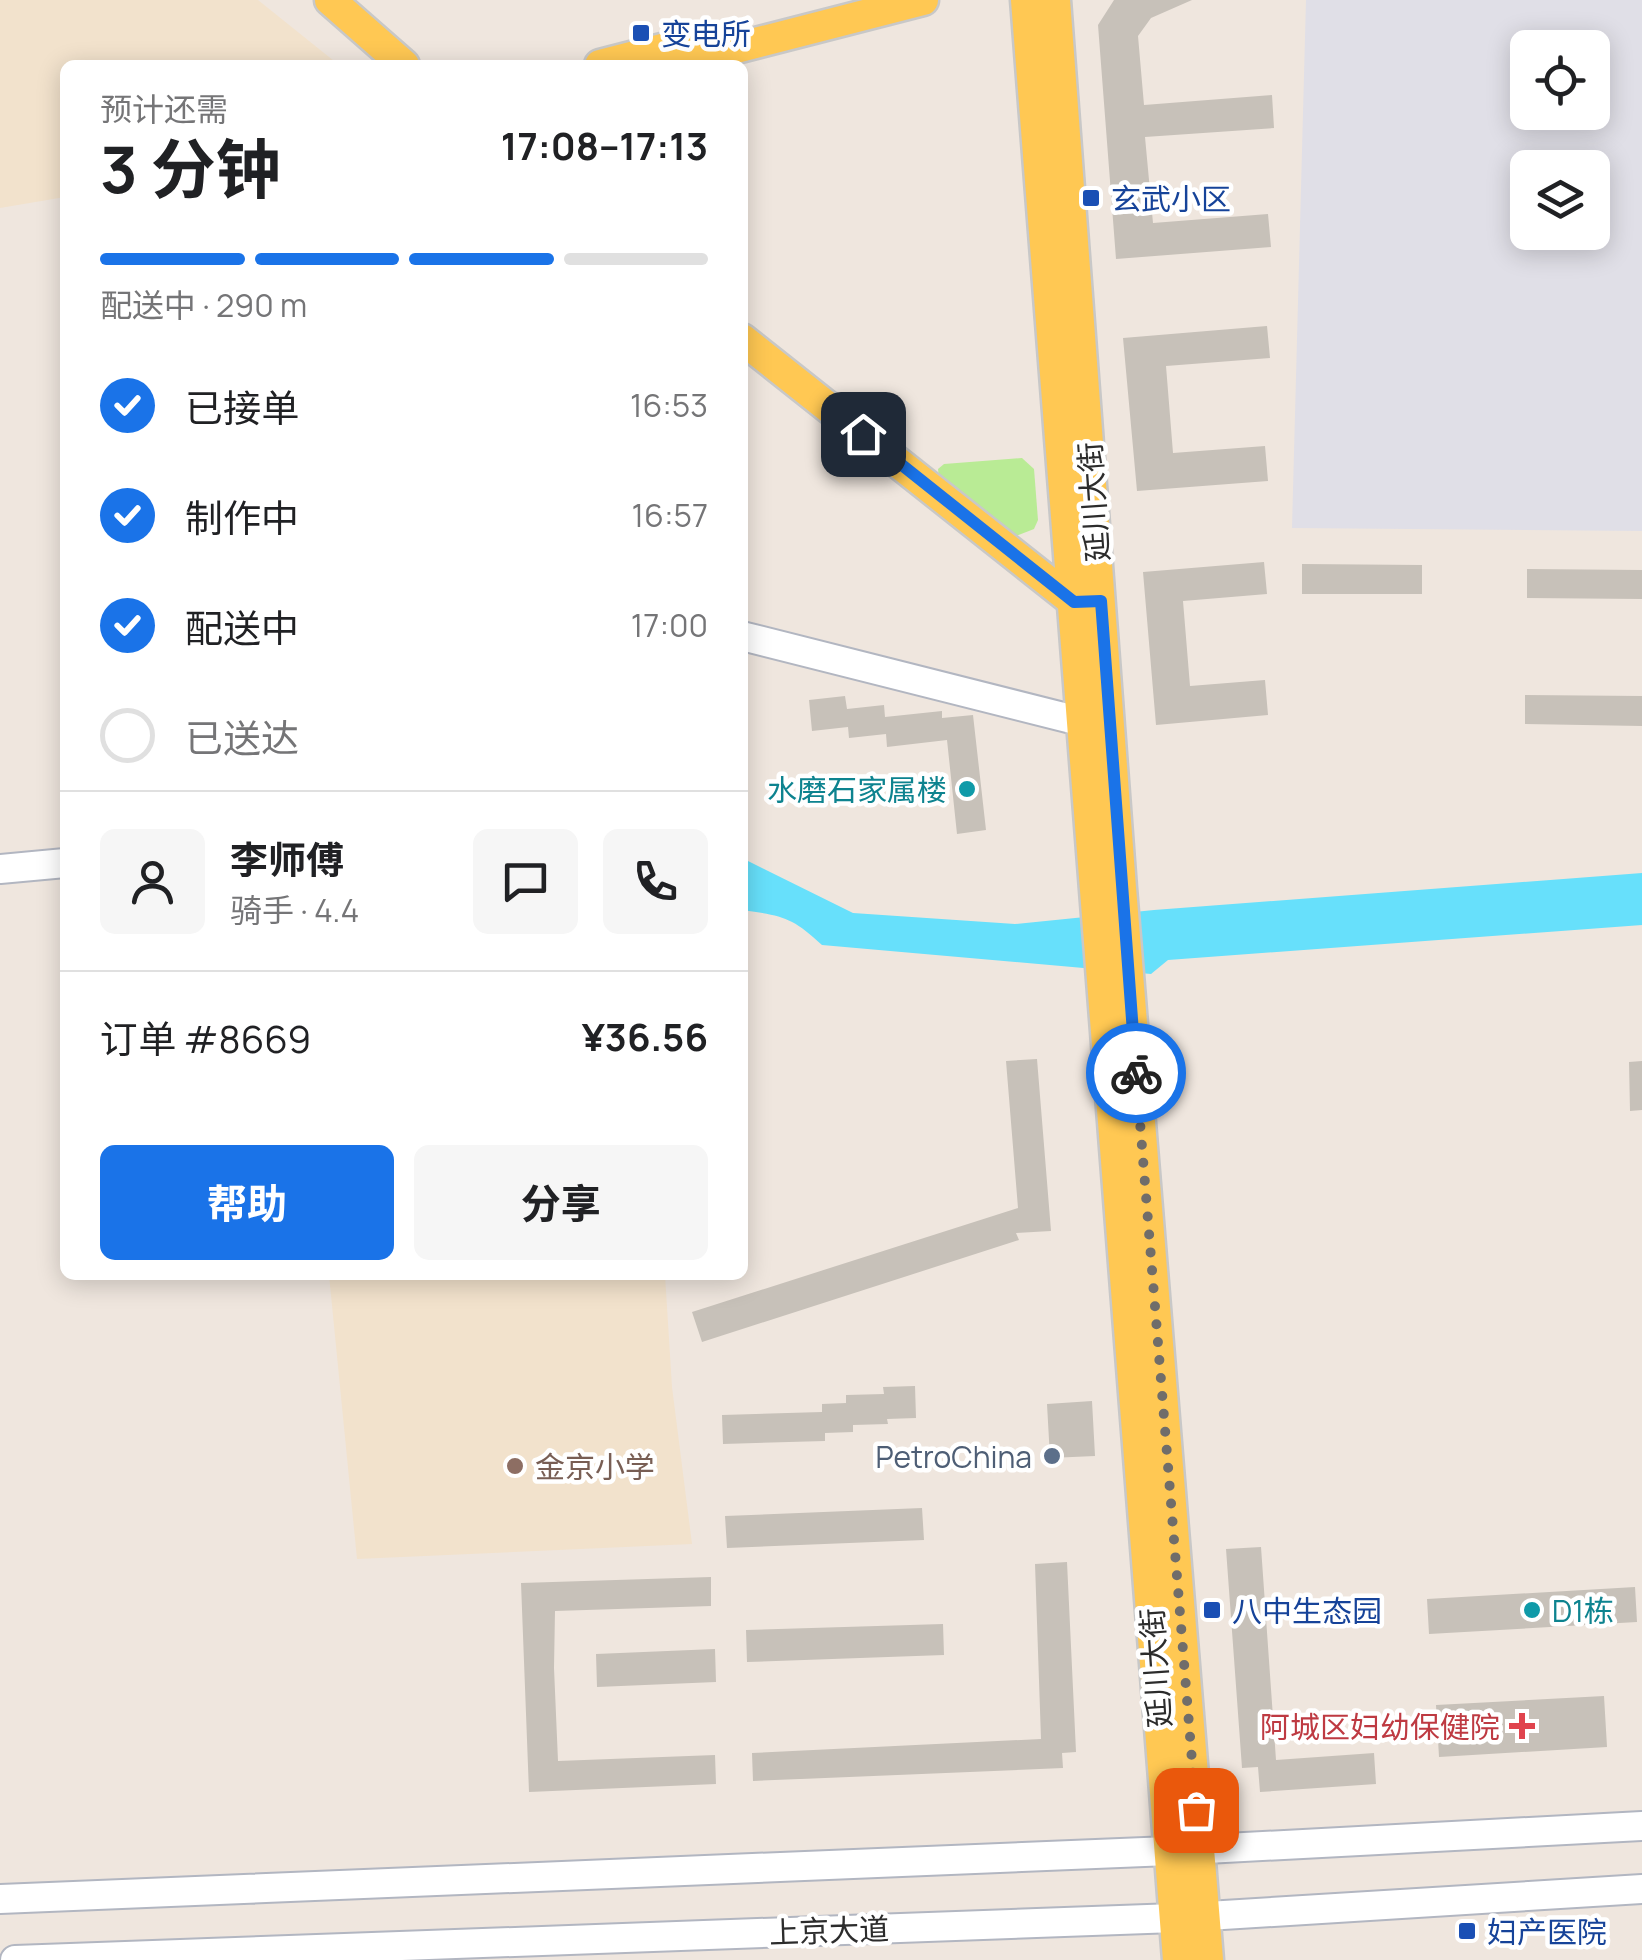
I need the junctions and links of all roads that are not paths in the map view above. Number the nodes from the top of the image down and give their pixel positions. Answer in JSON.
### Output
{"nodes":[{"id":1,"x":330,"y":0,"type":"edge"},
{"id":2,"x":851,"y":0,"type":"edge"},
{"id":3,"x":922,"y":0,"type":"edge"},
{"id":4,"x":1026,"y":0,"type":"edge"},
{"id":5,"x":1055,"y":0,"type":"edge"},
{"id":6,"x":398,"y":60,"type":"edge"},
{"id":7,"x":619,"y":60,"type":"edge"},
{"id":8,"x":689,"y":60,"type":"edge"},
{"id":9,"x":748,"y":344,"type":"edge"},
{"id":10,"x":1087,"y":601,"type":"junction"},
{"id":11,"x":748,"y":638,"type":"edge"},
{"id":12,"x":1096,"y":725,"type":"junction"},
{"id":13,"x":60,"y":863,"type":"edge"},
{"id":14,"x":0,"y":869,"type":"edge"},
{"id":15,"x":1642,"y":1826,"type":"edge"},
{"id":16,"x":1184,"y":1850,"type":"junction"},
{"id":17,"x":1642,"y":1889,"type":"edge"},
{"id":18,"x":0,"y":1900,"type":"edge"},
{"id":19,"x":1190,"y":1916,"type":"junction"},
{"id":20,"x":16,"y":1960,"type":"edge"},
{"id":21,"x":1178,"y":1960,"type":"edge"},
{"id":22,"x":1208,"y":1960,"type":"edge"}],
"edges":[{"from":1,"to":6,"type":"main road"},
{"from":2,"to":7,"type":"main road"},
{"from":3,"to":8,"type":"main road"},
{"from":4,"to":10,"type":"main road","name":"延川大街"},
{"from":5,"to":10,"type":"main road","name":"延川大街"},
{"from":9,"to":10,"type":"main road"},
{"from":10,"to":12,"type":"main road","name":"延川大街"},
{"from":11,"to":12,"type":"main road"},
{"from":12,"to":16,"type":"main road","name":"延川大街"},
{"from":13,"to":14,"type":"main road"},
{"from":15,"to":16,"type":"main road"},
{"from":16,"to":18,"type":"main road"},
{"from":16,"to":19,"type":"main road","name":"延川大街"},
{"from":17,"to":19,"type":"main road","name":"上京大道"},
{"from":19,"to":20,"type":"main road","name":"上京大道"},
{"from":19,"to":21,"type":"main road","name":"延川大街"},
{"from":19,"to":22,"type":"main road","name":"延川大街"}]}
